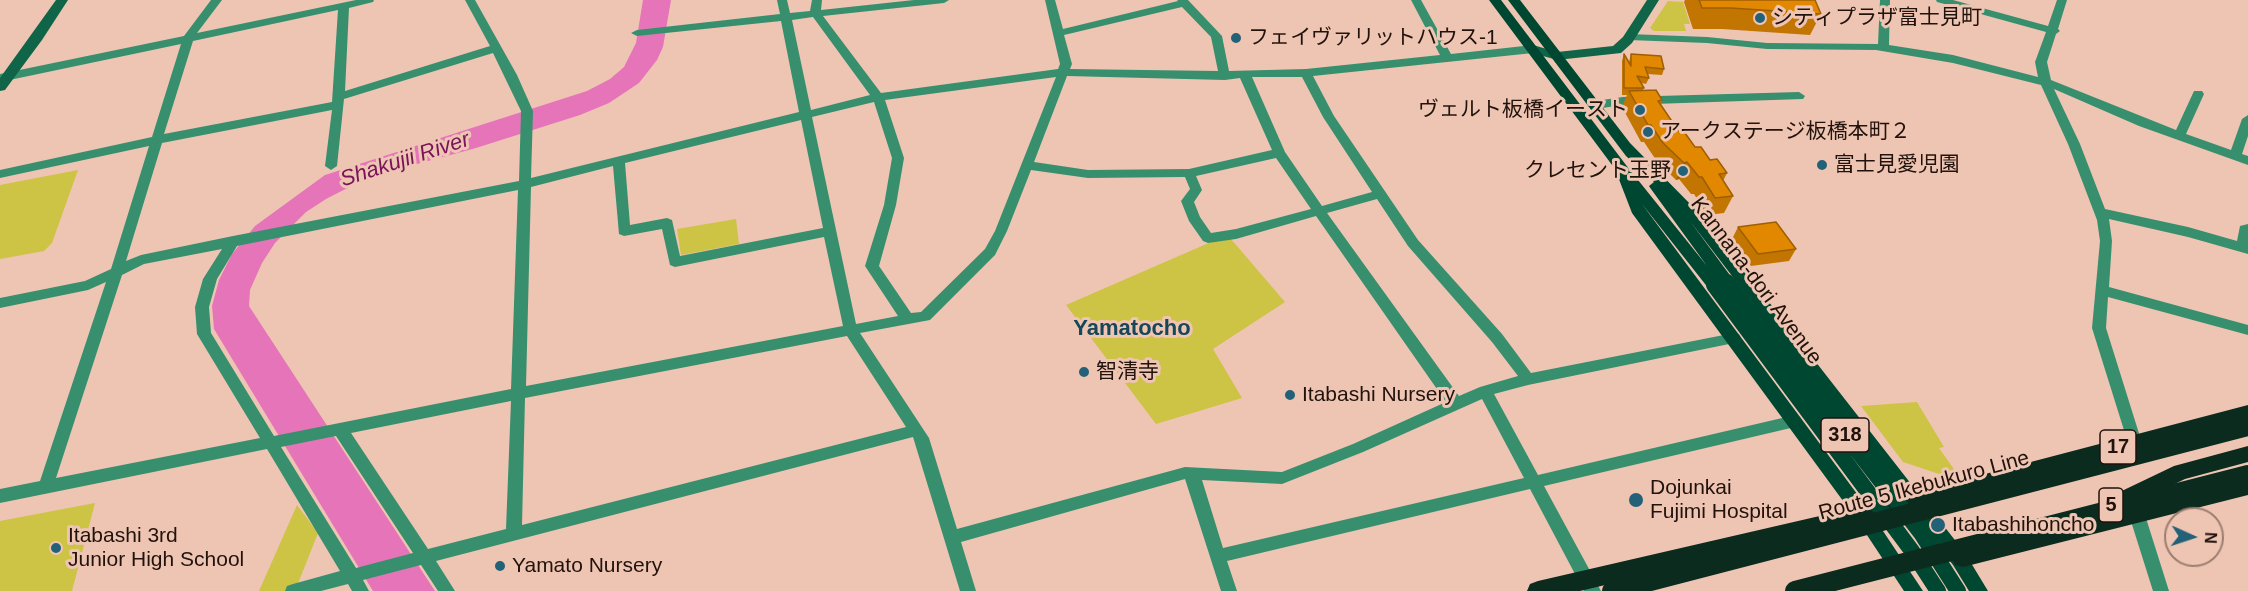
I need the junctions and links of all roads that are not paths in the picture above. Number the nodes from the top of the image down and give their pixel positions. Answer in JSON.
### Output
{"nodes":[{"id":1,"x":62,"y":0,"type":"edge"},
{"id":2,"x":217,"y":0,"type":"edge"},
{"id":3,"x":369,"y":0,"type":"edge"},
{"id":4,"x":470,"y":0,"type":"edge"},
{"id":5,"x":782,"y":0,"type":"edge"},
{"id":6,"x":817,"y":0,"type":"edge"},
{"id":7,"x":944,"y":0,"type":"edge"},
{"id":8,"x":1050,"y":0,"type":"edge"},
{"id":9,"x":1416,"y":0,"type":"edge"},
{"id":10,"x":1495,"y":0,"type":"edge"},
{"id":11,"x":1514,"y":0,"type":"edge"},
{"id":12,"x":1653,"y":0,"type":"edge"},
{"id":13,"x":1885,"y":0,"type":"edge"},
{"id":14,"x":1941,"y":0,"type":"edge"},
{"id":15,"x":2062,"y":0,"type":"edge"},
{"id":16,"x":1184,"y":2,"type":"edge"},
{"id":17,"x":344,"y":6,"type":"junction"},
{"id":18,"x":815,"y":14,"type":"junction"},
{"id":19,"x":785,"y":17,"type":"junction"},
{"id":20,"x":2054,"y":31,"type":"junction"},
{"id":21,"x":637,"y":33,"type":"dead end"},
{"id":22,"x":1059,"y":33,"type":"junction"},
{"id":23,"x":1629,"y":37,"type":"junction"},
{"id":24,"x":188,"y":38,"type":"junction"},
{"id":25,"x":496,"y":48,"type":"junction"},
{"id":26,"x":1883,"y":48,"type":"junction"},
{"id":27,"x":1533,"y":49,"type":"junction"},
{"id":28,"x":1557,"y":56,"type":"junction"},
{"id":29,"x":1448,"y":57,"type":"junction"},
{"id":30,"x":1063,"y":72,"type":"junction"},
{"id":31,"x":1306,"y":73,"type":"junction"},
{"id":32,"x":1225,"y":75,"type":"junction"},
{"id":33,"x":1245,"y":75,"type":"junction"},
{"id":34,"x":5,"y":77,"type":"edge"},
{"id":35,"x":2044,"y":81,"type":"junction"},
{"id":36,"x":0,"y":87,"type":"edge"},
{"id":37,"x":2198,"y":94,"type":"dead end"},
{"id":38,"x":1799,"y":96,"type":"dead end"},
{"id":39,"x":878,"y":97,"type":"junction"},
{"id":40,"x":338,"y":101,"type":"junction"},
{"id":41,"x":1595,"y":105,"type":"junction"},
{"id":42,"x":805,"y":116,"type":"junction"},
{"id":43,"x":2248,"y":119,"type":"edge"},
{"id":44,"x":2179,"y":136,"type":"junction"},
{"id":45,"x":156,"y":140,"type":"junction"},
{"id":46,"x":1626,"y":146,"type":"junction"},
{"id":47,"x":1280,"y":153,"type":"junction"},
{"id":48,"x":2235,"y":156,"type":"junction"},
{"id":49,"x":619,"y":161,"type":"junction"},
{"id":50,"x":2248,"y":161,"type":"edge"},
{"id":51,"x":1026,"y":165,"type":"junction"},
{"id":52,"x":331,"y":166,"type":"dead end"},
{"id":53,"x":1621,"y":168,"type":"junction"},
{"id":54,"x":1189,"y":173,"type":"junction"},
{"id":55,"x":0,"y":174,"type":"edge"},
{"id":56,"x":525,"y":184,"type":"junction"},
{"id":57,"x":1380,"y":194,"type":"junction"},
{"id":58,"x":1319,"y":211,"type":"junction"},
{"id":59,"x":2101,"y":213,"type":"junction"},
{"id":60,"x":2248,"y":229,"type":"edge"},
{"id":61,"x":829,"y":231,"type":"junction"},
{"id":62,"x":237,"y":240,"type":"junction"},
{"id":63,"x":2245,"y":248,"type":"edge"},
{"id":64,"x":117,"y":273,"type":"junction"},
{"id":65,"x":1720,"y":284,"type":"junction"},
{"id":66,"x":2101,"y":290,"type":"junction"},
{"id":67,"x":0,"y":303,"type":"edge"},
{"id":68,"x":907,"y":319,"type":"junction"},
{"id":69,"x":850,"y":329,"type":"junction"},
{"id":70,"x":2248,"y":330,"type":"edge"},
{"id":71,"x":1734,"y":338,"type":"junction"},
{"id":72,"x":1528,"y":379,"type":"junction"},
{"id":73,"x":1485,"y":391,"type":"junction"},
{"id":74,"x":518,"y":394,"type":"junction"},
{"id":75,"x":1456,"y":404,"type":"junction"},
{"id":76,"x":2248,"y":412,"type":"edge"},
{"id":77,"x":2248,"y":419,"type":"edge"},
{"id":78,"x":1795,"y":422,"type":"junction"},
{"id":79,"x":2248,"y":426,"type":"edge"},
{"id":80,"x":337,"y":429,"type":"junction"},
{"id":81,"x":917,"y":430,"type":"junction"},
{"id":82,"x":272,"y":442,"type":"junction"},
{"id":83,"x":2135,"y":443,"type":"junction"},
{"id":84,"x":2248,"y":454,"type":"edge"},
{"id":85,"x":1192,"y":474,"type":"junction"},
{"id":86,"x":2248,"y":475,"type":"edge"},
{"id":87,"x":1536,"y":482,"type":"junction"},
{"id":88,"x":1988,"y":482,"type":"junction"},
{"id":89,"x":2248,"y":486,"type":"edge"},
{"id":90,"x":46,"y":487,"type":"junction"},
{"id":91,"x":0,"y":496,"type":"edge"},
{"id":92,"x":1915,"y":502,"type":"junction"},
{"id":93,"x":1863,"y":515,"type":"junction"},
{"id":94,"x":2137,"y":515,"type":"junction"},
{"id":95,"x":514,"y":534,"type":"junction"},
{"id":96,"x":953,"y":537,"type":"junction"},
{"id":97,"x":2041,"y":539,"type":"junction"},
{"id":98,"x":1218,"y":556,"type":"junction"},
{"id":99,"x":421,"y":559,"type":"junction"},
{"id":100,"x":1959,"y":559,"type":"junction"},
{"id":101,"x":358,"y":580,"type":"edge"},
{"id":102,"x":1908,"y":582,"type":"edge"},
{"id":103,"x":1590,"y":585,"type":"edge"},
{"id":104,"x":298,"y":590,"type":"edge"},
{"id":105,"x":447,"y":591,"type":"edge"},
{"id":106,"x":968,"y":591,"type":"edge"},
{"id":107,"x":1229,"y":591,"type":"edge"},
{"id":108,"x":1538,"y":591,"type":"edge"},
{"id":109,"x":1612,"y":591,"type":"edge"},
{"id":110,"x":1795,"y":591,"type":"edge"},
{"id":111,"x":1830,"y":591,"type":"edge"},
{"id":112,"x":1938,"y":591,"type":"edge"},
{"id":113,"x":1958,"y":591,"type":"edge"},
{"id":114,"x":1979,"y":591,"type":"edge"},
{"id":115,"x":2161,"y":591,"type":"edge"}],
"edges":[{"from":1,"to":34,"type":"street"},
{"from":2,"to":24,"type":"street"},
{"from":3,"to":17,"type":"street"},
{"from":4,"to":25,"type":"street"},
{"from":5,"to":19,"type":"street"},
{"from":6,"to":18,"type":"street"},
{"from":7,"to":18,"type":"street"},
{"from":8,"to":22,"type":"street"},
{"from":9,"to":29,"type":"street"},
{"from":10,"to":27,"type":"main road","name":"Kannana-dori Avenue","number":"318"},
{"from":11,"to":28,"type":"main road","name":"Kannana-dori Avenue","number":"318"},
{"from":12,"to":23,"type":"street"},
{"from":13,"to":26,"type":"street"},
{"from":14,"to":20,"type":"street"},
{"from":15,"to":20,"type":"street"},
{"from":16,"to":22,"type":"street"},
{"from":16,"to":32,"type":"street"},
{"from":17,"to":24,"type":"street"},
{"from":17,"to":40,"type":"street"},
{"from":18,"to":19,"type":"street"},
{"from":18,"to":39,"type":"street"},
{"from":19,"to":21,"type":"street"},
{"from":19,"to":42,"type":"street"},
{"from":20,"to":35,"type":"street"},
{"from":22,"to":30,"type":"street"},
{"from":23,"to":26,"type":"street"},
{"from":23,"to":28,"type":"street"},
{"from":24,"to":34,"type":"street"},
{"from":24,"to":45,"type":"street"},
{"from":25,"to":40,"type":"street"},
{"from":25,"to":56,"type":"street"},
{"from":26,"to":35,"type":"street"},
{"from":27,"to":28,"type":"street"},
{"from":27,"to":29,"type":"street"},
{"from":27,"to":53,"type":"main road","name":"Kannana-dori Avenue","number":"318"},
{"from":28,"to":41,"type":"main road","name":"Kannana-dori Avenue","number":"318"},
{"from":29,"to":31,"type":"street"},
{"from":30,"to":32,"type":"street"},
{"from":30,"to":39,"type":"street"},
{"from":30,"to":51,"type":"street"},
{"from":31,"to":33,"type":"street"},
{"from":31,"to":57,"type":"street"},
{"from":32,"to":33,"type":"street"},
{"from":33,"to":47,"type":"street"},
{"from":34,"to":36,"type":"street"},
{"from":35,"to":44,"type":"street"},
{"from":35,"to":59,"type":"street"},
{"from":37,"to":44,"type":"street"},
{"from":38,"to":41,"type":"street"},
{"from":39,"to":42,"type":"street"},
{"from":39,"to":68,"type":"street"},
{"from":40,"to":45,"type":"street"},
{"from":40,"to":52,"type":"street"},
{"from":41,"to":46,"type":"main road","name":"Kannana-dori Avenue","number":"318"},
{"from":42,"to":49,"type":"street"},
{"from":42,"to":61,"type":"street"},
{"from":43,"to":48,"type":"street"},
{"from":44,"to":48,"type":"street"},
{"from":45,"to":55,"type":"street"},
{"from":45,"to":64,"type":"street"},
{"from":46,"to":65,"type":"main road","name":"Kannana-dori Avenue","number":"318"},
{"from":46,"to":92,"type":"main road"},
{"from":47,"to":54,"type":"street"},
{"from":47,"to":58,"type":"street"},
{"from":48,"to":50,"type":"street"},
{"from":49,"to":56,"type":"street"},
{"from":49,"to":61,"type":"street"},
{"from":51,"to":54,"type":"street"},
{"from":51,"to":68,"type":"street"},
{"from":53,"to":65,"type":"main road","name":"Kannana-dori Avenue","number":"318"},
{"from":53,"to":71,"type":"main road"},
{"from":54,"to":58,"type":"street"},
{"from":56,"to":62,"type":"street"},
{"from":56,"to":74,"type":"street"},
{"from":57,"to":58,"type":"street"},
{"from":57,"to":72,"type":"street"},
{"from":58,"to":75,"type":"street"},
{"from":59,"to":63,"type":"street"},
{"from":59,"to":66,"type":"street"},
{"from":60,"to":63,"type":"street"},
{"from":61,"to":69,"type":"street"},
{"from":62,"to":64,"type":"street"},
{"from":62,"to":82,"type":"street"},
{"from":64,"to":67,"type":"street"},
{"from":64,"to":90,"type":"street"},
{"from":65,"to":112,"type":"main road","number":"318","bridge":true},
{"from":65,"to":113,"type":"main road","name":"Kannana-dori Avenue","number":"318","bridge":true},
{"from":66,"to":70,"type":"street"},
{"from":66,"to":83,"type":"street"},
{"from":68,"to":69,"type":"street"},
{"from":69,"to":74,"type":"street"},
{"from":69,"to":81,"type":"street"},
{"from":71,"to":72,"type":"street"},
{"from":71,"to":78,"type":"main road"},
{"from":72,"to":73,"type":"street"},
{"from":73,"to":75,"type":"street"},
{"from":73,"to":87,"type":"street"},
{"from":74,"to":80,"type":"street"},
{"from":74,"to":95,"type":"street"},
{"from":75,"to":85,"type":"street"},
{"from":76,"to":83,"type":"highway","number":"17"},
{"from":77,"to":88,"type":"highway","number":"17"},
{"from":78,"to":87,"type":"street"},
{"from":78,"to":93,"type":"main road"},
{"from":79,"to":109,"type":"highway","name":"Route 5 Ikebukuro Line","number":"5","bridge":true},
{"from":80,"to":82,"type":"street"},
{"from":80,"to":99,"type":"street"},
{"from":81,"to":95,"type":"street"},
{"from":81,"to":96,"type":"street"},
{"from":82,"to":90,"type":"street"},
{"from":82,"to":101,"type":"street"},
{"from":83,"to":88,"type":"highway","number":"17"},
{"from":84,"to":97,"type":"highway","number":"5"},
{"from":85,"to":96,"type":"street"},
{"from":85,"to":98,"type":"street"},
{"from":86,"to":110,"type":"highway","number":"5","bridge":true},
{"from":87,"to":98,"type":"street"},
{"from":87,"to":103,"type":"street"},
{"from":88,"to":92,"type":"highway","number":"17"},
{"from":89,"to":94,"type":"highway"},
{"from":90,"to":91,"type":"street"},
{"from":92,"to":93,"type":"highway","number":"17"},
{"from":92,"to":100,"type":"main road"},
{"from":93,"to":102,"type":"main road"},
{"from":93,"to":103,"type":"highway","number":"17"},
{"from":94,"to":97,"type":"highway"},
{"from":94,"to":115,"type":"street"},
{"from":95,"to":99,"type":"street"},
{"from":96,"to":106,"type":"street"},
{"from":97,"to":100,"type":"highway"},
{"from":98,"to":107,"type":"street"},
{"from":99,"to":101,"type":"street"},
{"from":99,"to":105,"type":"street"},
{"from":100,"to":102,"type":"highway"},
{"from":100,"to":114,"type":"main road"},
{"from":101,"to":104,"type":"street"},
{"from":102,"to":111,"type":"highway"},
{"from":103,"to":108,"type":"highway","number":"17"}]}
